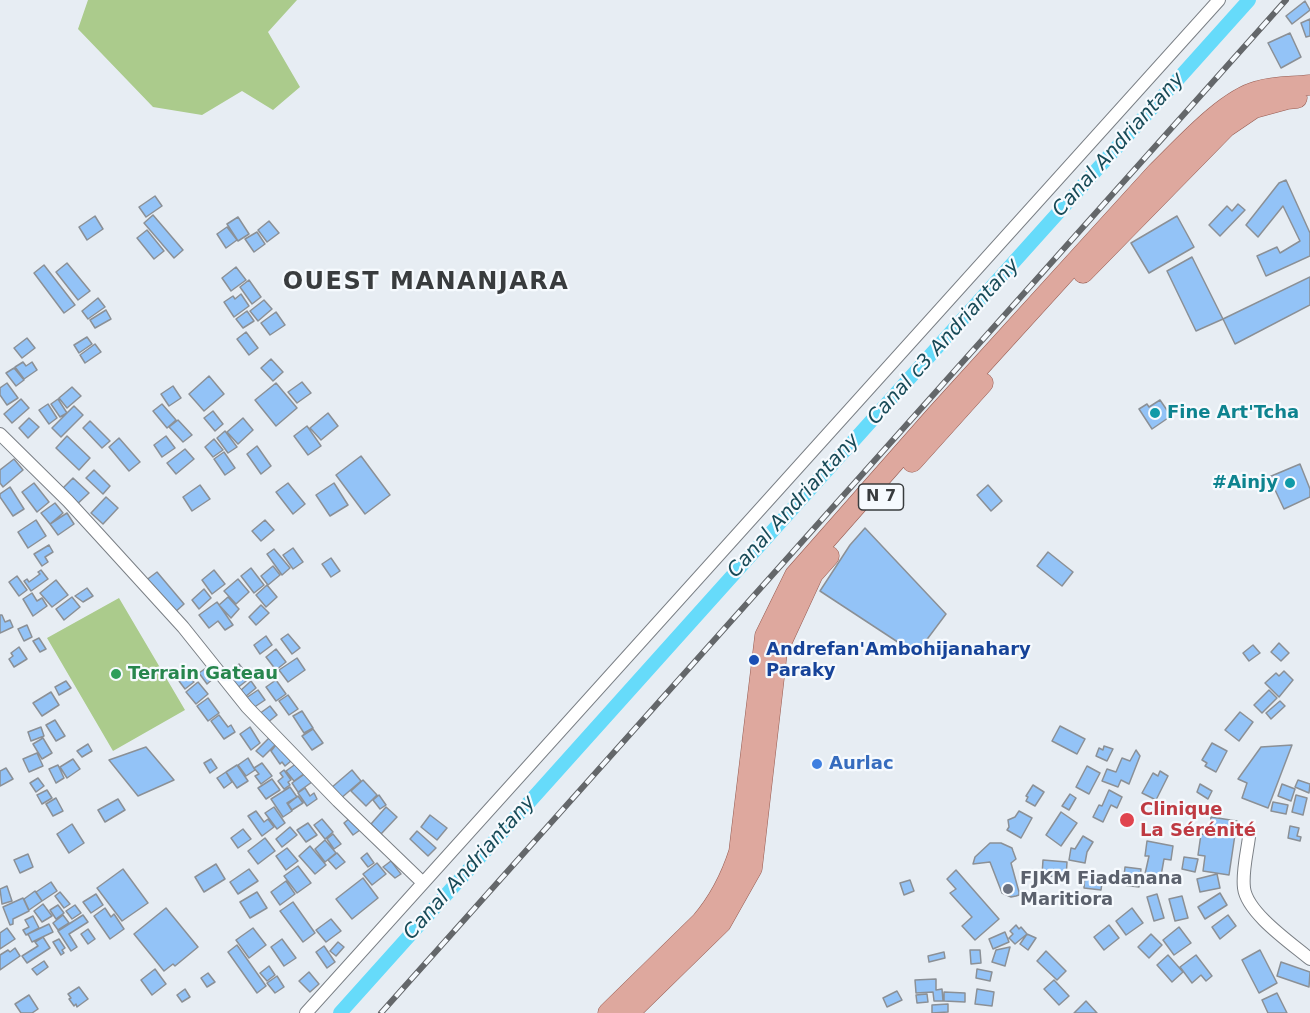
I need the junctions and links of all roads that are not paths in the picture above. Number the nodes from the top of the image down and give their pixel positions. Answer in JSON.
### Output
{"nodes":[{"id":1,"x":1219,"y":0,"type":"edge"},
{"id":2,"x":1310,"y":84,"type":"edge"},
{"id":3,"x":1310,"y":98,"type":"edge"},
{"id":4,"x":0,"y":434,"type":"edge"},
{"id":5,"x":1249,"y":837,"type":"dead end"},
{"id":6,"x":424,"y":882,"type":"junction"},
{"id":7,"x":1310,"y":959,"type":"edge"},
{"id":8,"x":306,"y":1013,"type":"edge"},
{"id":9,"x":608,"y":1013,"type":"edge"},
{"id":10,"x":629,"y":1013,"type":"edge"}],
"edges":[{"from":1,"to":6,"type":"street"},
{"from":2,"to":9,"type":"main road","number":"N 7"},
{"from":3,"to":10,"type":"main road","number":"N 7"},
{"from":4,"to":6,"type":"street"},
{"from":5,"to":7,"type":"street"},
{"from":6,"to":8,"type":"street"}]}
